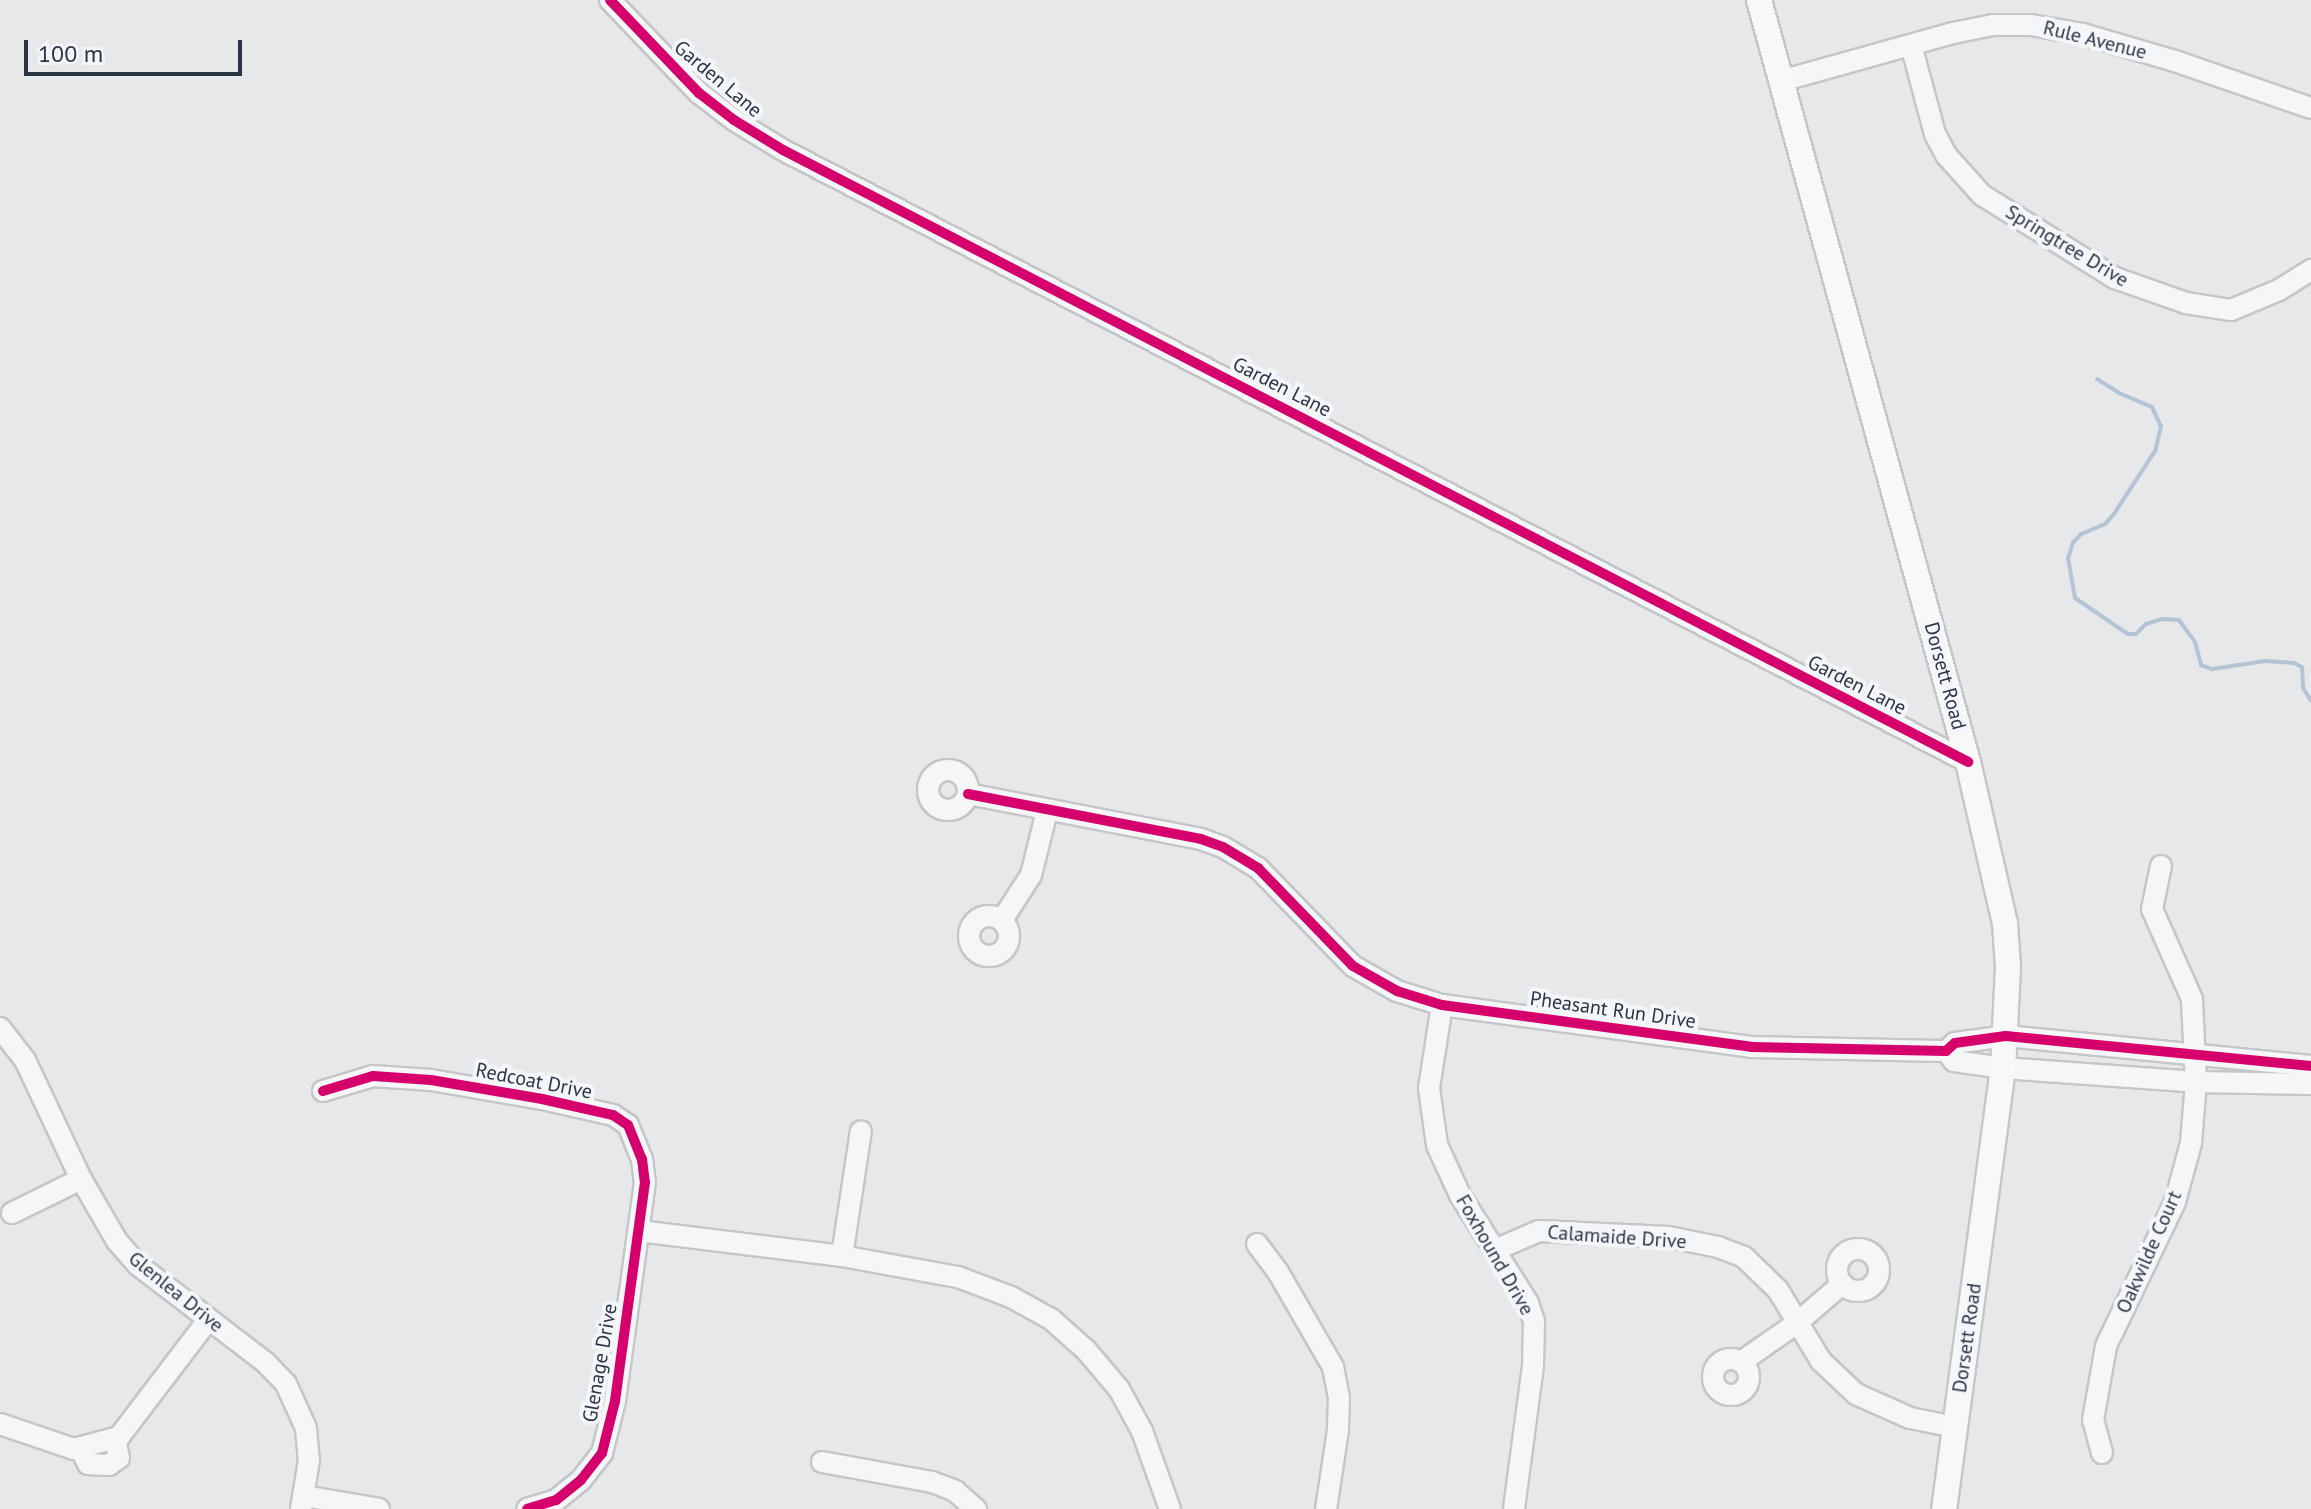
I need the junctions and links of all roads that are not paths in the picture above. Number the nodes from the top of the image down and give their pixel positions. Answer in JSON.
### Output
{"nodes":[{"id":1,"x":610,"y":0,"type":"edge"},
{"id":2,"x":1759,"y":0,"type":"edge"},
{"id":3,"x":1911,"y":45,"type":"junction"},
{"id":4,"x":1781,"y":81,"type":"junction"},
{"id":5,"x":2311,"y":108,"type":"edge"},
{"id":6,"x":2311,"y":270,"type":"edge"},
{"id":7,"x":1968,"y":762,"type":"junction"},
{"id":8,"x":968,"y":794,"type":"dead end"},
{"id":9,"x":1047,"y":811,"type":"junction"},
{"id":10,"x":2161,"y":866,"type":"dead end"},
{"id":11,"x":1002,"y":920,"type":"dead end"},
{"id":12,"x":1442,"y":1005,"type":"junction"},
{"id":13,"x":0,"y":1028,"type":"edge"},
{"id":14,"x":2006,"y":1036,"type":"junction"},
{"id":15,"x":1946,"y":1051,"type":"junction"},
{"id":16,"x":2195,"y":1054,"type":"junction"},
{"id":17,"x":2311,"y":1066,"type":"edge"},
{"id":18,"x":2003,"y":1068,"type":"junction"},
{"id":19,"x":2196,"y":1082,"type":"junction"},
{"id":20,"x":2311,"y":1084,"type":"edge"},
{"id":21,"x":323,"y":1091,"type":"dead end"},
{"id":22,"x":861,"y":1131,"type":"dead end"},
{"id":23,"x":81,"y":1179,"type":"junction"},
{"id":24,"x":12,"y":1213,"type":"dead end"},
{"id":25,"x":639,"y":1231,"type":"junction"},
{"id":26,"x":1257,"y":1244,"type":"dead end"},
{"id":27,"x":1495,"y":1250,"type":"junction"},
{"id":28,"x":842,"y":1256,"type":"junction"},
{"id":29,"x":1842,"y":1284,"type":"dead end"},
{"id":30,"x":209,"y":1319,"type":"junction"},
{"id":31,"x":1797,"y":1323,"type":"junction"},
{"id":32,"x":1741,"y":1362,"type":"dead end"},
{"id":33,"x":0,"y":1424,"type":"edge"},
{"id":34,"x":1955,"y":1427,"type":"junction"},
{"id":35,"x":2102,"y":1453,"type":"dead end"},
{"id":36,"x":822,"y":1462,"type":"dead end"},
{"id":37,"x":302,"y":1503,"type":"edge"},
{"id":38,"x":379,"y":1509,"type":"edge"},
{"id":39,"x":527,"y":1509,"type":"edge"},
{"id":40,"x":976,"y":1509,"type":"edge"},
{"id":41,"x":1170,"y":1509,"type":"edge"},
{"id":42,"x":1326,"y":1509,"type":"edge"},
{"id":43,"x":1514,"y":1509,"type":"edge"},
{"id":44,"x":1944,"y":1509,"type":"edge"}],
"edges":[{"from":1,"to":7,"type":"street","name":"Garden Lane"},
{"from":2,"to":4,"type":"main road","name":"Dorsett Road"},
{"from":3,"to":4,"type":"street","name":"Rule Avenue"},
{"from":3,"to":5,"type":"street","name":"Rule Avenue"},
{"from":3,"to":6,"type":"street","name":"Springtree Drive"},
{"from":4,"to":7,"type":"main road","name":"Dorsett Road"},
{"from":7,"to":14,"type":"main road","name":"Dorsett Road"},
{"from":8,"to":9,"type":"street","name":"Pheasant Run Drive"},
{"from":9,"to":11,"type":"street"},
{"from":9,"to":12,"type":"street","name":"Pheasant Run Drive"},
{"from":10,"to":16,"type":"street","name":"Oakwilde Court"},
{"from":12,"to":15,"type":"street","name":"Pheasant Run Drive"},
{"from":12,"to":27,"type":"street","name":"Foxhound Drive"},
{"from":13,"to":23,"type":"street","name":"Glenlea Drive"},
{"from":14,"to":15,"type":"street","name":"Pheasant Run Drive"},
{"from":14,"to":16,"type":"street","name":"Pheasant Run Drive"},
{"from":14,"to":18,"type":"main road","name":"Dorsett Road"},
{"from":15,"to":18,"type":"street","name":"Pheasant Run Drive"},
{"from":16,"to":17,"type":"street","name":"Pheasant Run Drive"},
{"from":16,"to":19,"type":"street","name":"Oakwilde Court"},
{"from":18,"to":19,"type":"street","name":"Pheasant Run Drive"},
{"from":18,"to":34,"type":"main road","name":"Dorsett Road"},
{"from":19,"to":20,"type":"street","name":"Pheasant Run Drive"},
{"from":19,"to":35,"type":"street","name":"Oakwilde Court"},
{"from":21,"to":25,"type":"street","name":"Redcoat Drive"},
{"from":22,"to":28,"type":"street"},
{"from":23,"to":24,"type":"street"},
{"from":23,"to":30,"type":"street","name":"Glenlea Drive"},
{"from":25,"to":28,"type":"street"},
{"from":25,"to":39,"type":"street","name":"Glenage Drive"},
{"from":26,"to":42,"type":"street"},
{"from":27,"to":31,"type":"street","name":"Calamaide Drive"},
{"from":27,"to":43,"type":"street","name":"Foxhound Drive"},
{"from":28,"to":41,"type":"street"},
{"from":29,"to":31,"type":"street"},
{"from":30,"to":33,"type":"street"},
{"from":30,"to":37,"type":"street","name":"Glenlea Drive"},
{"from":31,"to":32,"type":"street"},
{"from":31,"to":34,"type":"street","name":"Calamaide Drive"},
{"from":34,"to":44,"type":"main road","name":"Dorsett Road"},
{"from":36,"to":40,"type":"street"},
{"from":37,"to":38,"type":"street"}]}
